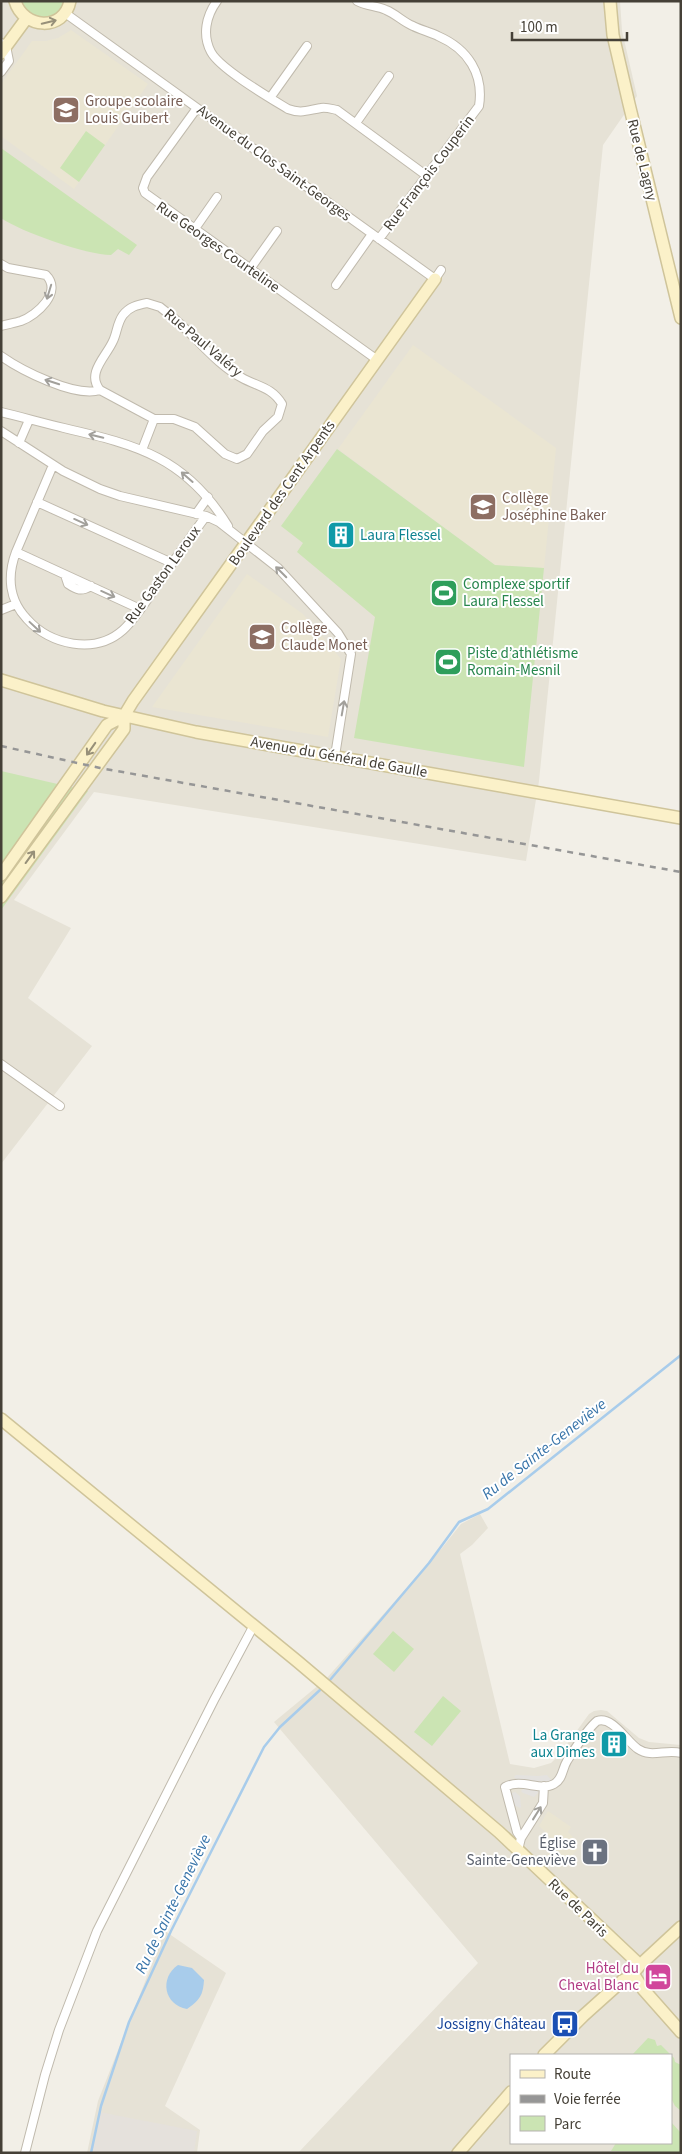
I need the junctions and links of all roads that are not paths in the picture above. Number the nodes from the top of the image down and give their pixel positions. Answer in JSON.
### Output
{"nodes":[{"id":1,"x":15,"y":1,"type":"edge"},
{"id":2,"x":70,"y":1,"type":"edge"},
{"id":3,"x":217,"y":1,"type":"edge"},
{"id":4,"x":357,"y":1,"type":"edge"},
{"id":5,"x":389,"y":1,"type":"edge"},
{"id":6,"x":610,"y":1,"type":"edge"},
{"id":7,"x":387,"y":10,"type":"junction"},
{"id":8,"x":65,"y":13,"type":"junction"},
{"id":9,"x":26,"y":19,"type":"junction"},
{"id":10,"x":307,"y":46,"type":"dead end"},
{"id":11,"x":3,"y":48,"type":"edge"},
{"id":12,"x":1,"y":72,"type":"edge"},
{"id":13,"x":389,"y":76,"type":"dead end"},
{"id":14,"x":270,"y":98,"type":"junction"},
{"id":15,"x":197,"y":108,"type":"junction"},
{"id":16,"x":356,"y":123,"type":"junction"},
{"id":17,"x":427,"y":176,"type":"junction"},
{"id":18,"x":218,"y":197,"type":"dead end"},
{"id":19,"x":194,"y":230,"type":"junction"},
{"id":20,"x":277,"y":231,"type":"dead end"},
{"id":21,"x":376,"y":236,"type":"junction"},
{"id":22,"x":1,"y":264,"type":"edge"},
{"id":23,"x":250,"y":269,"type":"junction"},
{"id":24,"x":438,"y":275,"type":"joint"},
{"id":25,"x":336,"y":284,"type":"dead end"},
{"id":26,"x":681,"y":318,"type":"edge"},
{"id":27,"x":1,"y":326,"type":"edge"},
{"id":28,"x":1,"y":356,"type":"edge"},
{"id":29,"x":376,"y":359,"type":"junction"},
{"id":30,"x":100,"y":390,"type":"junction"},
{"id":31,"x":1,"y":412,"type":"edge"},
{"id":32,"x":154,"y":419,"type":"junction"},
{"id":33,"x":29,"y":420,"type":"junction"},
{"id":34,"x":1,"y":431,"type":"edge"},
{"id":35,"x":18,"y":443,"type":"junction"},
{"id":36,"x":142,"y":450,"type":"junction"},
{"id":37,"x":53,"y":465,"type":"junction"},
{"id":38,"x":208,"y":498,"type":"junction"},
{"id":39,"x":37,"y":502,"type":"junction"},
{"id":40,"x":196,"y":514,"type":"junction"},
{"id":41,"x":206,"y":516,"type":"junction"},
{"id":42,"x":229,"y":528,"type":"junction"},
{"id":43,"x":246,"y":542,"type":"junction"},
{"id":44,"x":16,"y":552,"type":"junction"},
{"id":45,"x":172,"y":563,"type":"junction"},
{"id":46,"x":16,"y":604,"type":"junction"},
{"id":47,"x":140,"y":609,"type":"junction"},
{"id":48,"x":1,"y":610,"type":"edge"},
{"id":49,"x":1,"y":680,"type":"edge"},
{"id":50,"x":124,"y":716,"type":"junction"},
{"id":51,"x":335,"y":756,"type":"junction"},
{"id":52,"x":681,"y":818,"type":"edge"},
{"id":53,"x":1,"y":875,"type":"edge"},
{"id":54,"x":1,"y":897,"type":"edge"},
{"id":55,"x":1,"y":1064,"type":"edge"},
{"id":56,"x":60,"y":1106,"type":"dead end"},
{"id":57,"x":1,"y":1419,"type":"edge"},
{"id":58,"x":254,"y":1627,"type":"junction"},
{"id":59,"x":681,"y":1754,"type":"edge"},
{"id":60,"x":544,"y":1786,"type":"junction"},
{"id":61,"x":521,"y":1838,"type":"junction"},
{"id":62,"x":518,"y":1850,"type":"junction"},
{"id":63,"x":681,"y":1927,"type":"edge"},
{"id":64,"x":637,"y":1970,"type":"junction"},
{"id":65,"x":681,"y":2032,"type":"edge"},
{"id":66,"x":545,"y":2054,"type":"edge"},
{"id":67,"x":510,"y":2093,"type":"edge"},
{"id":68,"x":25,"y":2153,"type":"edge"},
{"id":69,"x":458,"y":2153,"type":"edge"}],
"edges":[{"from":1,"to":9,"type":"main road"},
{"from":2,"to":8,"type":"main road"},
{"from":3,"to":14,"type":"street"},
{"from":4,"to":7,"type":"street","name":"Rue François Couperin"},
{"from":5,"to":7,"type":"street"},
{"from":6,"to":26,"type":"main road","name":"Rue de Lagny"},
{"from":7,"to":17,"type":"street","name":"Rue François Couperin"},
{"from":9,"to":8,"type":"main road","one_way":true},
{"from":8,"to":15,"type":"street","name":"Avenue du Clos Saint-Georges"},
{"from":9,"to":11,"type":"main road"},
{"from":10,"to":14,"type":"street"},
{"from":11,"to":12,"type":"street"},
{"from":13,"to":16,"type":"street"},
{"from":14,"to":16,"type":"street"},
{"from":15,"to":19,"type":"street","name":"Rue Georges Courteline"},
{"from":15,"to":21,"type":"street","name":"Avenue du Clos Saint-Georges"},
{"from":16,"to":17,"type":"street"},
{"from":17,"to":21,"type":"street","name":"Rue François Couperin"},
{"from":18,"to":19,"type":"street"},
{"from":19,"to":23,"type":"street","name":"Rue Georges Courteline"},
{"from":20,"to":23,"type":"street"},
{"from":21,"to":24,"type":"street","name":"Avenue du Clos Saint-Georges"},
{"from":21,"to":25,"type":"street","name":"Rue François Couperin"},
{"from":22,"to":27,"type":"street","one_way":true},
{"from":23,"to":29,"type":"street","name":"Rue Georges Courteline"},
{"from":24,"to":29,"type":"main road","name":"Boulevard des Cent Arpents"},
{"from":30,"to":28,"type":"street","one_way":true},
{"from":29,"to":43,"type":"main road","name":"Boulevard des Cent Arpents"},
{"from":30,"to":32,"type":"street","name":"Rue Paul Valéry"},
{"from":30,"to":32,"type":"street","name":"Rue Paul Valéry"},
{"from":31,"to":33,"type":"street"},
{"from":32,"to":36,"type":"street"},
{"from":33,"to":35,"type":"street"},
{"from":36,"to":33,"type":"street","one_way":true},
{"from":34,"to":35,"type":"street"},
{"from":35,"to":37,"type":"street"},
{"from":38,"to":36,"type":"street","one_way":true},
{"from":37,"to":39,"type":"street","name":"Rue Gaston Leroux"},
{"from":37,"to":40,"type":"street"},
{"from":38,"to":40,"type":"street"},
{"from":38,"to":42,"type":"street"},
{"from":39,"to":44,"type":"street","name":"Rue Gaston Leroux"},
{"from":39,"to":45,"type":"street","one_way":true},
{"from":40,"to":41,"type":"street"},
{"from":41,"to":42,"type":"street"},
{"from":41,"to":45,"type":"street","name":"Rue Gaston Leroux"},
{"from":42,"to":43,"type":"street"},
{"from":43,"to":50,"type":"main road","name":"Boulevard des Cent Arpents"},
{"from":51,"to":43,"type":"street","one_way":true},
{"from":44,"to":46,"type":"street","name":"Rue Gaston Leroux"},
{"from":44,"to":47,"type":"street","one_way":true},
{"from":45,"to":47,"type":"street","name":"Rue Gaston Leroux"},
{"from":46,"to":47,"type":"street","name":"Rue Gaston Leroux","one_way":true},
{"from":46,"to":48,"type":"street"},
{"from":49,"to":50,"type":"main road","name":"Avenue du Général de Gaulle"},
{"from":50,"to":51,"type":"main road","name":"Avenue du Général de Gaulle"},
{"from":50,"to":53,"type":"main road","name":"Boulevard des Cent Arpents","one_way":true},
{"from":54,"to":50,"type":"main road","name":"Boulevard des Cent Arpents","one_way":true},
{"from":51,"to":52,"type":"main road","name":"Avenue du Général de Gaulle"},
{"from":55,"to":56,"type":"street"},
{"from":57,"to":58,"type":"main road","name":"Rue de Paris"},
{"from":58,"to":62,"type":"main road","name":"Rue de Paris"},
{"from":58,"to":68,"type":"street"},
{"from":59,"to":60,"type":"street"},
{"from":61,"to":60,"type":"street","one_way":true},
{"from":60,"to":61,"type":"street"},
{"from":61,"to":62,"type":"street"},
{"from":62,"to":64,"type":"main road","name":"Rue de Paris"},
{"from":63,"to":64,"type":"main road"},
{"from":64,"to":65,"type":"main road","name":"Rue de Paris"},
{"from":64,"to":66,"type":"main road"},
{"from":67,"to":69,"type":"main road"}]}
